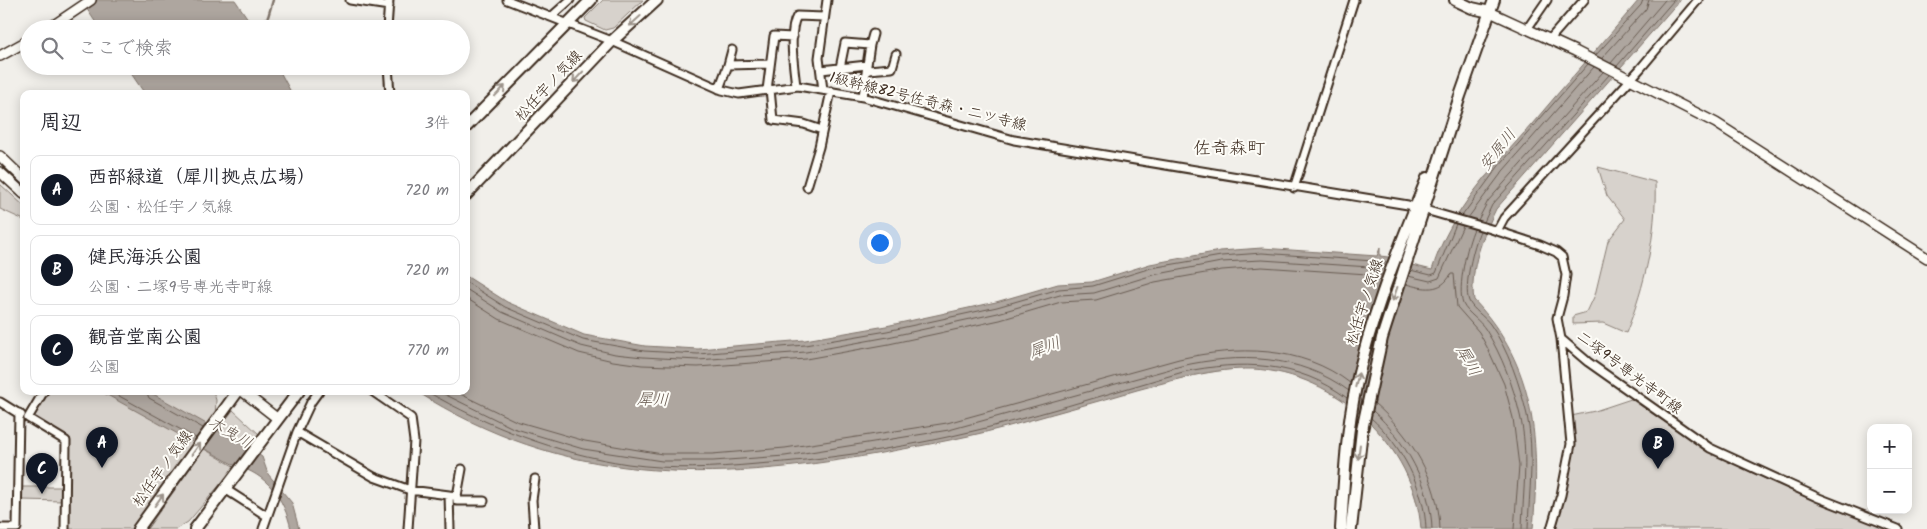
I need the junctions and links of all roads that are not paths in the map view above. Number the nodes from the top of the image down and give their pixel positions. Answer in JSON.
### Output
{"nodes":[{"id":1,"x":92,"y":0,"type":"edge"},
{"id":2,"x":350,"y":0,"type":"edge"},
{"id":3,"x":507,"y":0,"type":"edge"},
{"id":4,"x":570,"y":0,"type":"edge"},
{"id":5,"x":591,"y":0,"type":"edge"},
{"id":6,"x":658,"y":0,"type":"edge"},
{"id":7,"x":827,"y":0,"type":"edge"},
{"id":8,"x":1354,"y":0,"type":"edge"},
{"id":9,"x":1455,"y":0,"type":"edge"},
{"id":10,"x":1478,"y":0,"type":"edge"},
{"id":11,"x":1494,"y":0,"type":"edge"},
{"id":12,"x":1546,"y":0,"type":"edge"},
{"id":13,"x":1584,"y":0,"type":"edge"},
{"id":14,"x":1698,"y":0,"type":"edge"},
{"id":15,"x":389,"y":3,"type":"edge"},
{"id":16,"x":1490,"y":12,"type":"junction"},
{"id":17,"x":551,"y":17,"type":"junction"},
{"id":18,"x":824,"y":17,"type":"junction"},
{"id":19,"x":62,"y":20,"type":"edge"},
{"id":20,"x":388,"y":20,"type":"edge"},
{"id":21,"x":566,"y":23,"type":"junction"},
{"id":22,"x":1526,"y":29,"type":"junction"},
{"id":23,"x":873,"y":34,"type":"dead end"},
{"id":24,"x":793,"y":37,"type":"junction"},
{"id":25,"x":1549,"y":40,"type":"junction"},
{"id":26,"x":612,"y":41,"type":"junction"},
{"id":27,"x":20,"y":45,"type":"edge"},
{"id":28,"x":870,"y":45,"type":"junction"},
{"id":29,"x":732,"y":50,"type":"dead end"},
{"id":30,"x":896,"y":54,"type":"dead end"},
{"id":31,"x":0,"y":56,"type":"edge"},
{"id":32,"x":769,"y":64,"type":"junction"},
{"id":33,"x":728,"y":65,"type":"junction"},
{"id":34,"x":867,"y":67,"type":"junction"},
{"id":35,"x":840,"y":68,"type":"junction"},
{"id":36,"x":821,"y":70,"type":"junction"},
{"id":37,"x":389,"y":75,"type":"edge"},
{"id":38,"x":1626,"y":78,"type":"junction"},
{"id":39,"x":796,"y":86,"type":"junction"},
{"id":40,"x":719,"y":89,"type":"junction"},
{"id":41,"x":390,"y":90,"type":"edge"},
{"id":42,"x":768,"y":90,"type":"junction"},
{"id":43,"x":827,"y":90,"type":"junction"},
{"id":44,"x":863,"y":97,"type":"junction"},
{"id":45,"x":470,"y":123,"type":"edge"},
{"id":46,"x":822,"y":130,"type":"junction"},
{"id":47,"x":0,"y":156,"type":"edge"},
{"id":48,"x":0,"y":172,"type":"edge"},
{"id":49,"x":20,"y":175,"type":"edge"},
{"id":50,"x":807,"y":187,"type":"dead end"},
{"id":51,"x":1294,"y":188,"type":"junction"},
{"id":52,"x":20,"y":190,"type":"edge"},
{"id":53,"x":470,"y":191,"type":"edge"},
{"id":54,"x":1420,"y":209,"type":"junction"},
{"id":55,"x":1494,"y":230,"type":"junction"},
{"id":56,"x":1927,"y":258,"type":"edge"},
{"id":57,"x":1561,"y":339,"type":"junction"},
{"id":58,"x":42,"y":395,"type":"edge"},
{"id":59,"x":235,"y":395,"type":"edge"},
{"id":60,"x":247,"y":395,"type":"edge"},
{"id":61,"x":296,"y":395,"type":"edge"},
{"id":62,"x":316,"y":395,"type":"edge"},
{"id":63,"x":378,"y":395,"type":"edge"},
{"id":64,"x":0,"y":402,"type":"edge"},
{"id":65,"x":19,"y":413,"type":"junction"},
{"id":66,"x":28,"y":418,"type":"junction"},
{"id":67,"x":278,"y":419,"type":"junction"},
{"id":68,"x":297,"y":432,"type":"junction"},
{"id":69,"x":462,"y":469,"type":"dead end"},
{"id":70,"x":535,"y":479,"type":"dead end"},
{"id":71,"x":225,"y":489,"type":"junction"},
{"id":72,"x":410,"y":490,"type":"junction"},
{"id":73,"x":449,"y":496,"type":"junction"},
{"id":74,"x":457,"y":496,"type":"junction"},
{"id":75,"x":484,"y":501,"type":"dead end"},
{"id":76,"x":267,"y":516,"type":"junction"},
{"id":77,"x":0,"y":528,"type":"edge"},
{"id":78,"x":65,"y":529,"type":"edge"},
{"id":79,"x":138,"y":529,"type":"edge"},
{"id":80,"x":195,"y":529,"type":"edge"},
{"id":81,"x":263,"y":529,"type":"edge"},
{"id":82,"x":408,"y":529,"type":"edge"},
{"id":83,"x":450,"y":529,"type":"edge"},
{"id":84,"x":534,"y":529,"type":"edge"},
{"id":85,"x":1341,"y":529,"type":"edge"},
{"id":86,"x":1351,"y":529,"type":"edge"},
{"id":87,"x":1551,"y":529,"type":"edge"},
{"id":88,"x":1898,"y":529,"type":"edge"}],
"edges":[{"from":1,"to":19,"type":"street"},
{"from":2,"to":15,"type":"street"},
{"from":3,"to":17,"type":"street","name":"1級幹線82号佐奇森・二ツ寺線"},
{"from":4,"to":17,"type":"street"},
{"from":5,"to":21,"type":"main road","name":"松任宇ノ気線"},
{"from":6,"to":26,"type":"main road","name":"松任宇ノ気線","one_way":true},
{"from":7,"to":18,"type":"street"},
{"from":8,"to":51,"type":"street"},
{"from":9,"to":16,"type":"main road"},
{"from":10,"to":16,"type":"main road"},
{"from":11,"to":16,"type":"main road","name":"松任宇ノ気線"},
{"from":12,"to":22,"type":"street"},
{"from":13,"to":25,"type":"street"},
{"from":14,"to":38,"type":"street"},
{"from":15,"to":20,"type":"street"},
{"from":16,"to":22,"type":"street"},
{"from":16,"to":54,"type":"main road","name":"松任宇ノ気線"},
{"from":17,"to":21,"type":"street","name":"1級幹線82号佐奇森・二ツ寺線"},
{"from":18,"to":24,"type":"street"},
{"from":18,"to":36,"type":"street"},
{"from":21,"to":26,"type":"street","name":"1級幹線82号佐奇森・二ツ寺線"},
{"from":45,"to":21,"type":"main road","name":"松任宇ノ気線","one_way":true},
{"from":22,"to":25,"type":"street"},
{"from":23,"to":28,"type":"street"},
{"from":24,"to":32,"type":"street"},
{"from":24,"to":39,"type":"street"},
{"from":25,"to":38,"type":"street"},
{"from":26,"to":40,"type":"street","name":"1級幹線82号佐奇森・二ツ寺線"},
{"from":26,"to":53,"type":"main road","name":"松任宇ノ気線","one_way":true},
{"from":27,"to":31,"type":"street"},
{"from":28,"to":34,"type":"street"},
{"from":28,"to":35,"type":"street"},
{"from":29,"to":33,"type":"street"},
{"from":30,"to":34,"type":"street"},
{"from":32,"to":33,"type":"street"},
{"from":32,"to":42,"type":"street"},
{"from":33,"to":40,"type":"street"},
{"from":34,"to":35,"type":"street"},
{"from":34,"to":44,"type":"street"},
{"from":35,"to":36,"type":"street"},
{"from":36,"to":43,"type":"street"},
{"from":37,"to":41,"type":"street"},
{"from":38,"to":55,"type":"street"},
{"from":38,"to":56,"type":"street"},
{"from":39,"to":42,"type":"street","name":"1級幹線82号佐奇森・二ツ寺線"},
{"from":39,"to":43,"type":"street","name":"1級幹線82号佐奇森・二ツ寺線"},
{"from":40,"to":42,"type":"street","name":"1級幹線82号佐奇森・二ツ寺線"},
{"from":42,"to":46,"type":"street"},
{"from":43,"to":44,"type":"street","name":"1級幹線82号佐奇森・二ツ寺線"},
{"from":43,"to":46,"type":"street"},
{"from":44,"to":51,"type":"street","name":"1級幹線82号佐奇森・二ツ寺線"},
{"from":46,"to":50,"type":"street"},
{"from":47,"to":49,"type":"street"},
{"from":48,"to":52,"type":"street"},
{"from":51,"to":54,"type":"street","name":"1級幹線82号佐奇森・二ツ寺線"},
{"from":54,"to":55,"type":"street","name":"二塚9号専光寺町線"},
{"from":85,"to":54,"type":"main road","name":"松任宇ノ気線","one_way":true},
{"from":54,"to":86,"type":"main road","name":"松任宇ノ気線","one_way":true},
{"from":55,"to":57,"type":"street","name":"二塚9号専光寺町線"},
{"from":57,"to":87,"type":"street"},
{"from":57,"to":88,"type":"street","name":"二塚9号専光寺町線"},
{"from":58,"to":66,"type":"street"},
{"from":79,"to":59,"type":"main road","name":"松任宇ノ気線","one_way":true},
{"from":60,"to":67,"type":"street"},
{"from":61,"to":67,"type":"main road"},
{"from":62,"to":68,"type":"street"},
{"from":63,"to":72,"type":"street"},
{"from":64,"to":65,"type":"street"},
{"from":65,"to":66,"type":"street"},
{"from":65,"to":77,"type":"street"},
{"from":66,"to":78,"type":"street"},
{"from":67,"to":71,"type":"main road"},
{"from":68,"to":72,"type":"street"},
{"from":68,"to":76,"type":"street"},
{"from":69,"to":74,"type":"street"},
{"from":70,"to":84,"type":"street"},
{"from":71,"to":76,"type":"street"},
{"from":71,"to":80,"type":"main road"},
{"from":72,"to":73,"type":"street"},
{"from":72,"to":82,"type":"street"},
{"from":73,"to":74,"type":"street"},
{"from":73,"to":83,"type":"street"},
{"from":74,"to":75,"type":"street"},
{"from":76,"to":81,"type":"street"}]}
